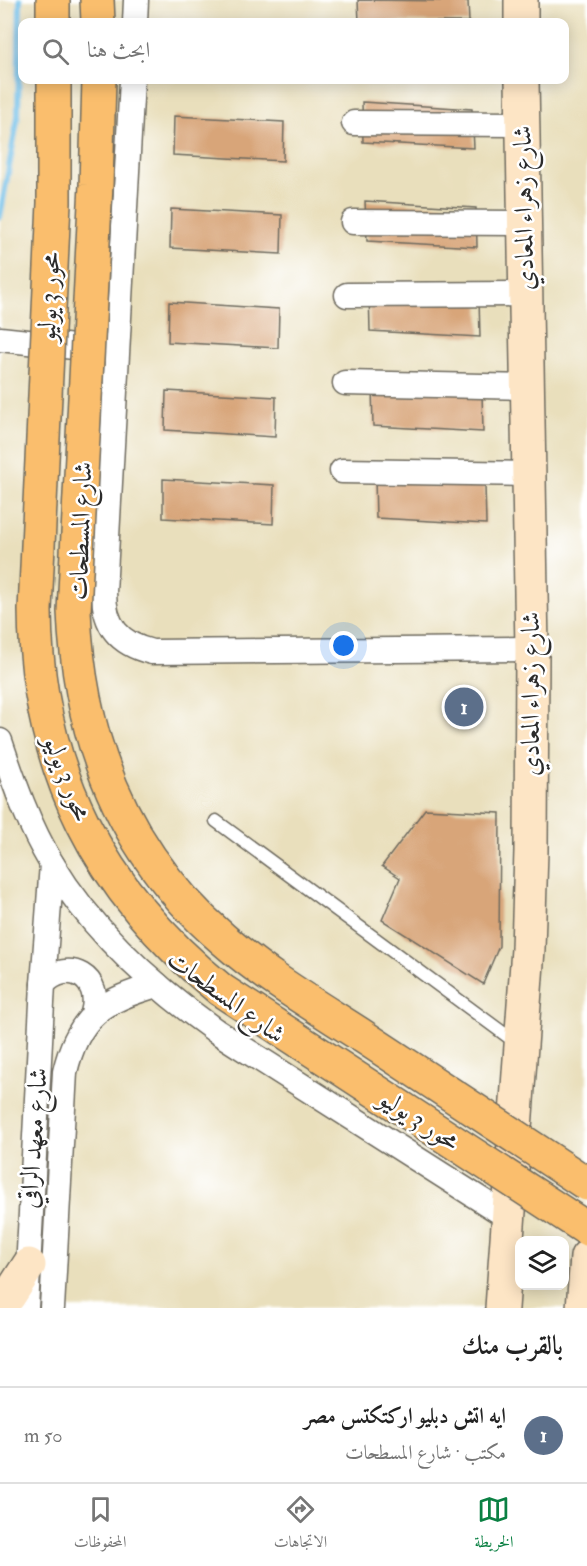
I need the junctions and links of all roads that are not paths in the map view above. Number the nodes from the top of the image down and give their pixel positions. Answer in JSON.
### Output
{"nodes":[{"id":1,"x":53,"y":0,"type":"edge"},
{"id":2,"x":97,"y":0,"type":"edge"},
{"id":3,"x":136,"y":0,"type":"edge"},
{"id":4,"x":520,"y":0,"type":"edge"},
{"id":5,"x":53,"y":18,"type":"edge"},
{"id":6,"x":98,"y":18,"type":"edge"},
{"id":7,"x":135,"y":18,"type":"edge"},
{"id":8,"x":521,"y":18,"type":"edge"},
{"id":9,"x":54,"y":84,"type":"edge"},
{"id":10,"x":99,"y":84,"type":"edge"},
{"id":11,"x":132,"y":84,"type":"edge"},
{"id":12,"x":522,"y":84,"type":"edge"},
{"id":13,"x":354,"y":123,"type":"dead end"},
{"id":14,"x":523,"y":124,"type":"junction"},
{"id":15,"x":353,"y":222,"type":"dead end"},
{"id":16,"x":524,"y":223,"type":"junction"},
{"id":17,"x":525,"y":294,"type":"junction"},
{"id":18,"x":347,"y":295,"type":"dead end"},
{"id":19,"x":0,"y":339,"type":"edge"},
{"id":20,"x":117,"y":352,"type":"junction"},
{"id":21,"x":345,"y":383,"type":"dead end"},
{"id":22,"x":527,"y":387,"type":"junction"},
{"id":23,"x":342,"y":471,"type":"dead end"},
{"id":24,"x":528,"y":474,"type":"junction"},
{"id":25,"x":532,"y":649,"type":"junction"},
{"id":26,"x":0,"y":741,"type":"edge"},
{"id":27,"x":216,"y":820,"type":"dead end"},
{"id":28,"x":52,"y":864,"type":"junction"},
{"id":29,"x":43,"y":984,"type":"junction"},
{"id":30,"x":157,"y":985,"type":"junction"},
{"id":31,"x":93,"y":1013,"type":"junction"},
{"id":32,"x":521,"y":1046,"type":"junction"},
{"id":33,"x":587,"y":1184,"type":"edge"},
{"id":34,"x":508,"y":1216,"type":"junction"},
{"id":35,"x":587,"y":1229,"type":"edge"},
{"id":36,"x":587,"y":1257,"type":"edge"},
{"id":37,"x":29,"y":1265,"type":"junction"},
{"id":38,"x":0,"y":1306,"type":"edge"},
{"id":39,"x":26,"y":1308,"type":"edge"},
{"id":40,"x":52,"y":1308,"type":"edge"},
{"id":41,"x":501,"y":1308,"type":"edge"},
{"id":42,"x":583,"y":1308,"type":"edge"}],
"edges":[{"from":1,"to":5,"type":"main road"},
{"from":2,"to":6,"type":"main road"},
{"from":3,"to":7,"type":"street"},
{"from":4,"to":8,"type":"main road"},
{"from":9,"to":35,"type":"main road","name":"محور 3 يوليو","bridge":true},
{"from":10,"to":33,"type":"main road","name":"محور 3 يوليو","bridge":true},
{"from":11,"to":20,"type":"street","name":"شارع المسطحات"},
{"from":12,"to":14,"type":"main road","name":"شارع زهراء المعادي"},
{"from":13,"to":14,"type":"street"},
{"from":14,"to":16,"type":"main road","name":"شارع زهراء المعادي"},
{"from":15,"to":16,"type":"street"},
{"from":16,"to":17,"type":"main road","name":"شارع زهراء المعادي"},
{"from":17,"to":18,"type":"street"},
{"from":17,"to":22,"type":"main road","name":"شارع زهراء المعادي"},
{"from":19,"to":20,"type":"street"},
{"from":20,"to":25,"type":"street","name":"شارع المسطحات"},
{"from":21,"to":22,"type":"street"},
{"from":22,"to":24,"type":"main road","name":"شارع زهراء المعادي"},
{"from":23,"to":24,"type":"street"},
{"from":24,"to":25,"type":"main road","name":"شارع زهراء المعادي"},
{"from":25,"to":32,"type":"main road","name":"شارع زهراء المعادي"},
{"from":26,"to":28,"type":"street","name":"شارع المسطحات"},
{"from":27,"to":32,"type":"lane"},
{"from":28,"to":29,"type":"street","name":"شارع معهد الراقي"},
{"from":28,"to":30,"type":"street","name":"شارع المسطحات"},
{"from":29,"to":31,"type":"street"},
{"from":29,"to":37,"type":"street","name":"شارع معهد الراقي"},
{"from":30,"to":31,"type":"street","name":"شارع معهد الراقي"},
{"from":30,"to":34,"type":"street","name":"شارع المسطحات"},
{"from":31,"to":40,"type":"street","name":"شارع معهد الراقي"},
{"from":32,"to":34,"type":"main road","name":"شارع زهراء المعادي"},
{"from":34,"to":41,"type":"main road","name":"شارع زهراء المعادي"},
{"from":36,"to":42,"type":"main road"},
{"from":37,"to":38,"type":"main road"},
{"from":37,"to":39,"type":"street","name":"شارع معهد الراقي"}]}
